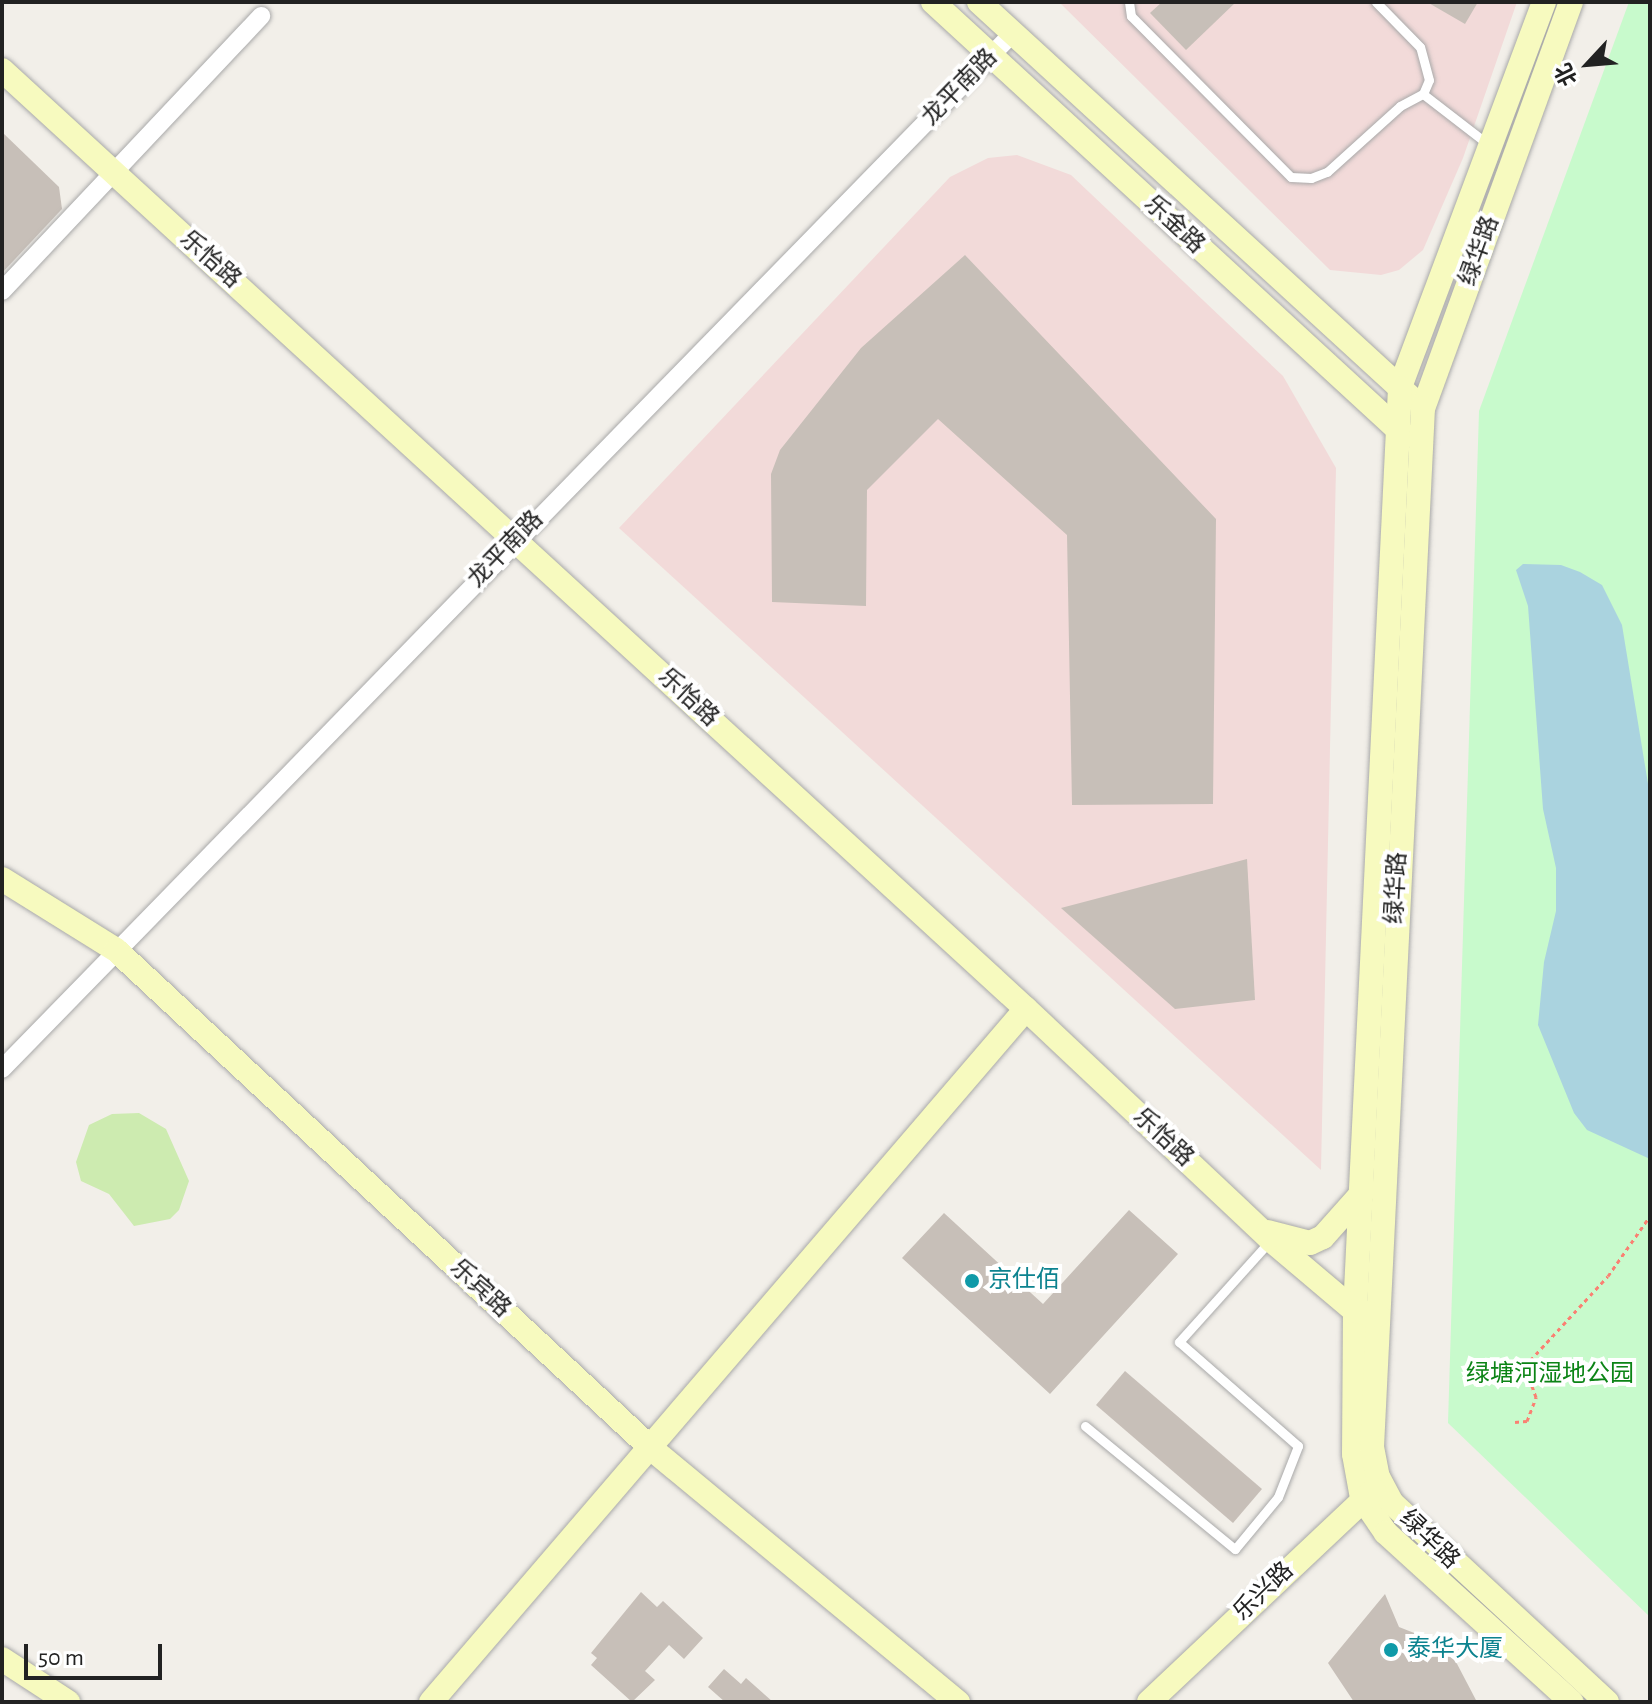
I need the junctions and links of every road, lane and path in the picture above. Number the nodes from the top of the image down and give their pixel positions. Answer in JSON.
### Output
{"nodes":[{"id":1,"x":933,"y":2,"type":"edge"},
{"id":2,"x":979,"y":2,"type":"edge"},
{"id":3,"x":1129,"y":2,"type":"edge"},
{"id":4,"x":1376,"y":2,"type":"edge"},
{"id":5,"x":1544,"y":2,"type":"edge"},
{"id":6,"x":1571,"y":2,"type":"edge"},
{"id":7,"x":261,"y":16,"type":"dead end"},
{"id":8,"x":1013,"y":33,"type":"junction"},
{"id":9,"x":991,"y":56,"type":"junction"},
{"id":10,"x":2,"y":70,"type":"edge"},
{"id":11,"x":1423,"y":94,"type":"junction"},
{"id":12,"x":1492,"y":147,"type":"junction"},
{"id":13,"x":114,"y":172,"type":"junction"},
{"id":14,"x":2,"y":291,"type":"edge"},
{"id":15,"x":1400,"y":388,"type":"junction"},
{"id":16,"x":1423,"y":408,"type":"junction"},
{"id":17,"x":1399,"y":430,"type":"junction"},
{"id":18,"x":1418,"y":447,"type":"junction"},
{"id":19,"x":516,"y":539,"type":"junction"},
{"id":20,"x":2,"y":879,"type":"edge"},
{"id":21,"x":116,"y":950,"type":"junction"},
{"id":22,"x":1026,"y":1009,"type":"junction"},
{"id":23,"x":2,"y":1069,"type":"edge"},
{"id":24,"x":1362,"y":1193,"type":"junction"},
{"id":25,"x":1650,"y":1216,"type":"edge"},
{"id":26,"x":1264,"y":1234,"type":"junction"},
{"id":27,"x":1366,"y":1313,"type":"junction"},
{"id":28,"x":1515,"y":1422,"type":"dead end"},
{"id":29,"x":1085,"y":1426,"type":"dead end"},
{"id":30,"x":653,"y":1450,"type":"junction"},
{"id":31,"x":1382,"y":1484,"type":"junction"},
{"id":32,"x":1362,"y":1498,"type":"junction"},
{"id":33,"x":2,"y":1659,"type":"edge"},
{"id":34,"x":68,"y":1702,"type":"edge"},
{"id":35,"x":431,"y":1702,"type":"edge"},
{"id":36,"x":958,"y":1702,"type":"edge"},
{"id":37,"x":1149,"y":1702,"type":"edge"},
{"id":38,"x":1572,"y":1702,"type":"edge"},
{"id":39,"x":1607,"y":1702,"type":"edge"}],
"edges":[{"from":1,"to":9,"type":"main road","name":"乐金路"},
{"from":2,"to":8,"type":"main road","name":"乐金路"},
{"from":3,"to":11,"type":"lane"},
{"from":4,"to":11,"type":"lane"},
{"from":5,"to":12,"type":"main road","name":"绿华路"},
{"from":6,"to":16,"type":"main road","name":"绿华路"},
{"from":7,"to":13,"type":"street"},
{"from":8,"to":9,"type":"street","name":"龙平南路"},
{"from":8,"to":15,"type":"main road","name":"乐金路"},
{"from":9,"to":17,"type":"main road","name":"乐金路"},
{"from":9,"to":19,"type":"street","name":"龙平南路"},
{"from":10,"to":13,"type":"main road","name":"乐怡路"},
{"from":11,"to":12,"type":"lane"},
{"from":12,"to":15,"type":"main road","name":"绿华路"},
{"from":13,"to":14,"type":"street"},
{"from":13,"to":19,"type":"main road","name":"乐怡路"},
{"from":15,"to":16,"type":"main road","name":"乐金路"},
{"from":15,"to":17,"type":"main road","name":"绿华路"},
{"from":16,"to":18,"type":"main road","name":"绿华路"},
{"from":17,"to":18,"type":"main road","name":"乐金路"},
{"from":17,"to":24,"type":"main road","name":"绿华路"},
{"from":18,"to":27,"type":"main road","name":"绿华路"},
{"from":19,"to":21,"type":"street","name":"龙平南路"},
{"from":19,"to":22,"type":"main road","name":"乐怡路"},
{"from":20,"to":21,"type":"main road","name":"乐宾路"},
{"from":21,"to":23,"type":"street","name":"龙平南路"},
{"from":21,"to":30,"type":"main road","name":"乐宾路"},
{"from":22,"to":26,"type":"main road","name":"乐怡路"},
{"from":22,"to":30,"type":"main road"},
{"from":24,"to":26,"type":"main road"},
{"from":24,"to":27,"type":"main road","name":"绿华路"},
{"from":25,"to":28,"type":"path"},
{"from":26,"to":27,"type":"main road","name":"乐怡路"},
{"from":26,"to":29,"type":"lane"},
{"from":27,"to":31,"type":"main road","name":"绿华路"},
{"from":27,"to":32,"type":"main road","name":"绿华路"},
{"from":30,"to":35,"type":"main road"},
{"from":30,"to":36,"type":"main road","name":"乐宾路"},
{"from":31,"to":32,"type":"main road","name":"乐兴路"},
{"from":31,"to":39,"type":"main road","name":"绿华路"},
{"from":32,"to":37,"type":"main road","name":"乐兴路"},
{"from":32,"to":38,"type":"main road","name":"绿华路"},
{"from":33,"to":34,"type":"main road"}]}
